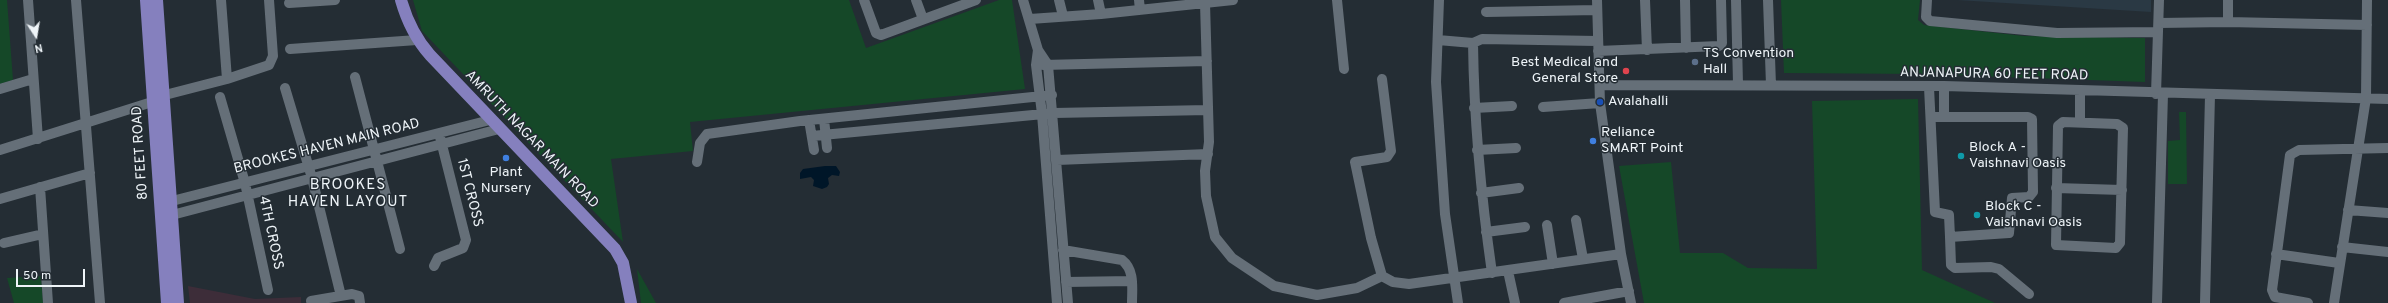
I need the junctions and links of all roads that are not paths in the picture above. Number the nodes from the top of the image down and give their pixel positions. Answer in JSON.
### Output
{"nodes":[{"id":1,"x":28,"y":0,"type":"edge"},
{"id":2,"x":76,"y":0,"type":"edge"},
{"id":3,"x":146,"y":0,"type":"edge"},
{"id":4,"x":158,"y":0,"type":"edge"},
{"id":5,"x":221,"y":0,"type":"edge"},
{"id":6,"x":269,"y":0,"type":"edge"},
{"id":7,"x":335,"y":0,"type":"edge"},
{"id":8,"x":401,"y":0,"type":"edge"},
{"id":9,"x":864,"y":0,"type":"edge"},
{"id":10,"x":916,"y":0,"type":"edge"},
{"id":11,"x":1023,"y":0,"type":"edge"},
{"id":12,"x":1059,"y":0,"type":"edge"},
{"id":13,"x":1098,"y":0,"type":"edge"},
{"id":14,"x":1233,"y":0,"type":"edge"},
{"id":15,"x":1337,"y":0,"type":"edge"},
{"id":16,"x":1439,"y":0,"type":"edge"},
{"id":17,"x":1645,"y":0,"type":"edge"},
{"id":18,"x":1685,"y":0,"type":"edge"},
{"id":19,"x":1721,"y":0,"type":"edge"},
{"id":20,"x":1736,"y":0,"type":"edge"},
{"id":21,"x":1768,"y":0,"type":"edge"},
{"id":22,"x":1927,"y":0,"type":"edge"},
{"id":23,"x":2159,"y":0,"type":"edge"},
{"id":24,"x":2228,"y":0,"type":"edge"},
{"id":25,"x":2367,"y":0,"type":"edge"},
{"id":26,"x":970,"y":1,"type":"edge"},
{"id":27,"x":289,"y":3,"type":"dead end"},
{"id":28,"x":1181,"y":3,"type":"edge"},
{"id":29,"x":1205,"y":3,"type":"junction"},
{"id":30,"x":1140,"y":5,"type":"edge"},
{"id":31,"x":1597,"y":5,"type":"edge"},
{"id":32,"x":1486,"y":12,"type":"dead end"},
{"id":33,"x":1101,"y":14,"type":"junction"},
{"id":34,"x":1063,"y":16,"type":"junction"},
{"id":35,"x":923,"y":19,"type":"junction"},
{"id":36,"x":1030,"y":19,"type":"junction"},
{"id":37,"x":2228,"y":22,"type":"junction"},
{"id":38,"x":2367,"y":25,"type":"junction"},
{"id":39,"x":2159,"y":27,"type":"junction"},
{"id":40,"x":418,"y":40,"type":"junction"},
{"id":41,"x":1438,"y":40,"type":"junction"},
{"id":42,"x":1473,"y":43,"type":"junction"},
{"id":43,"x":1598,"y":46,"type":"junction"},
{"id":44,"x":1686,"y":48,"type":"junction"},
{"id":45,"x":290,"y":49,"type":"dead end"},
{"id":46,"x":1038,"y":50,"type":"junction"},
{"id":47,"x":1647,"y":50,"type":"junction"},
{"id":48,"x":1207,"y":62,"type":"junction"},
{"id":49,"x":1048,"y":65,"type":"junction"},
{"id":50,"x":1036,"y":66,"type":"junction"},
{"id":51,"x":1344,"y":69,"type":"dead end"},
{"id":52,"x":354,"y":77,"type":"dead end"},
{"id":53,"x":33,"y":79,"type":"junction"},
{"id":54,"x":227,"y":79,"type":"junction"},
{"id":55,"x":1382,"y":79,"type":"dead end"},
{"id":56,"x":1738,"y":84,"type":"junction"},
{"id":57,"x":1600,"y":85,"type":"junction"},
{"id":58,"x":1771,"y":85,"type":"junction"},
{"id":59,"x":1944,"y":86,"type":"junction"},
{"id":60,"x":1929,"y":87,"type":"junction"},
{"id":61,"x":285,"y":88,"type":"dead end"},
{"id":62,"x":0,"y":89,"type":"edge"},
{"id":63,"x":2080,"y":91,"type":"junction"},
{"id":64,"x":2160,"y":94,"type":"junction"},
{"id":65,"x":1052,"y":95,"type":"junction"},
{"id":66,"x":2210,"y":95,"type":"junction"},
{"id":67,"x":165,"y":96,"type":"junction"},
{"id":68,"x":1040,"y":96,"type":"junction"},
{"id":69,"x":220,"y":97,"type":"dead end"},
{"id":70,"x":2366,"y":98,"type":"junction"},
{"id":71,"x":2388,"y":99,"type":"edge"},
{"id":72,"x":152,"y":102,"type":"junction"},
{"id":73,"x":1600,"y":103,"type":"junction"},
{"id":74,"x":1512,"y":106,"type":"dead end"},
{"id":75,"x":1542,"y":107,"type":"dead end"},
{"id":76,"x":1474,"y":108,"type":"junction"},
{"id":77,"x":1208,"y":110,"type":"junction"},
{"id":78,"x":1054,"y":113,"type":"junction"},
{"id":79,"x":1042,"y":114,"type":"junction"},
{"id":80,"x":1931,"y":117,"type":"junction"},
{"id":81,"x":1944,"y":117,"type":"junction"},
{"id":82,"x":824,"y":119,"type":"junction"},
{"id":83,"x":490,"y":120,"type":"junction"},
{"id":84,"x":810,"y":120,"type":"junction"},
{"id":85,"x":2080,"y":122,"type":"junction"},
{"id":86,"x":85,"y":124,"type":"junction"},
{"id":87,"x":498,"y":129,"type":"junction"},
{"id":88,"x":439,"y":133,"type":"junction"},
{"id":89,"x":826,"y":135,"type":"junction"},
{"id":90,"x":812,"y":136,"type":"junction"},
{"id":91,"x":38,"y":139,"type":"junction"},
{"id":92,"x":441,"y":143,"type":"junction"},
{"id":93,"x":827,"y":148,"type":"dead end"},
{"id":94,"x":1516,"y":148,"type":"dead end"},
{"id":95,"x":2359,"y":148,"type":"junction"},
{"id":96,"x":2388,"y":148,"type":"edge"},
{"id":97,"x":375,"y":149,"type":"junction"},
{"id":98,"x":0,"y":150,"type":"edge"},
{"id":99,"x":814,"y":150,"type":"dead end"},
{"id":100,"x":1477,"y":150,"type":"junction"},
{"id":101,"x":1208,"y":154,"type":"junction"},
{"id":102,"x":698,"y":159,"type":"dead end"},
{"id":103,"x":377,"y":160,"type":"junction"},
{"id":104,"x":1057,"y":160,"type":"junction"},
{"id":105,"x":309,"y":166,"type":"junction"},
{"id":106,"x":90,"y":173,"type":"junction"},
{"id":107,"x":312,"y":178,"type":"junction"},
{"id":108,"x":245,"y":183,"type":"junction"},
{"id":109,"x":40,"y":187,"type":"junction"},
{"id":110,"x":1519,"y":188,"type":"dead end"},
{"id":111,"x":2056,"y":188,"type":"junction"},
{"id":112,"x":2122,"y":190,"type":"junction"},
{"id":113,"x":1481,"y":193,"type":"junction"},
{"id":114,"x":248,"y":195,"type":"junction"},
{"id":115,"x":0,"y":198,"type":"edge"},
{"id":116,"x":172,"y":201,"type":"junction"},
{"id":117,"x":2348,"y":210,"type":"junction"},
{"id":118,"x":2388,"y":213,"type":"edge"},
{"id":119,"x":172,"y":215,"type":"junction"},
{"id":120,"x":1576,"y":220,"type":"dead end"},
{"id":121,"x":1547,"y":225,"type":"dead end"},
{"id":122,"x":1525,"y":227,"type":"dead end"},
{"id":123,"x":1486,"y":232,"type":"junction"},
{"id":124,"x":43,"y":234,"type":"junction"},
{"id":125,"x":1950,"y":237,"type":"junction"},
{"id":126,"x":4,"y":243,"type":"dead end"},
{"id":127,"x":2342,"y":247,"type":"junction"},
{"id":128,"x":400,"y":249,"type":"dead end"},
{"id":129,"x":1063,"y":250,"type":"junction"},
{"id":130,"x":2388,"y":252,"type":"edge"},
{"id":131,"x":1621,"y":254,"type":"junction"},
{"id":132,"x":2276,"y":254,"type":"junction"},
{"id":133,"x":1583,"y":259,"type":"junction"},
{"id":134,"x":2339,"y":262,"type":"junction"},
{"id":135,"x":1553,"y":264,"type":"junction"},
{"id":136,"x":434,"y":266,"type":"dead end"},
{"id":137,"x":1508,"y":271,"type":"junction"},
{"id":138,"x":1492,"y":273,"type":"junction"},
{"id":139,"x":1382,"y":276,"type":"junction"},
{"id":140,"x":1453,"y":278,"type":"junction"},
{"id":141,"x":1132,"y":280,"type":"junction"},
{"id":142,"x":1066,"y":282,"type":"junction"},
{"id":143,"x":268,"y":290,"type":"dead end"},
{"id":144,"x":1629,"y":291,"type":"junction"},
{"id":145,"x":2029,"y":294,"type":"dead end"},
{"id":146,"x":341,"y":296,"type":"junction"},
{"id":147,"x":311,"y":301,"type":"dead end"},
{"id":148,"x":2283,"y":302,"type":"edge"},
{"id":149,"x":48,"y":303,"type":"edge"},
{"id":150,"x":100,"y":303,"type":"edge"},
{"id":151,"x":167,"y":303,"type":"edge"},
{"id":152,"x":178,"y":303,"type":"edge"},
{"id":153,"x":360,"y":303,"type":"edge"},
{"id":154,"x":631,"y":303,"type":"edge"},
{"id":155,"x":1057,"y":303,"type":"edge"},
{"id":156,"x":1068,"y":303,"type":"edge"},
{"id":157,"x":1132,"y":303,"type":"edge"},
{"id":158,"x":1458,"y":303,"type":"edge"},
{"id":159,"x":1515,"y":303,"type":"edge"},
{"id":160,"x":1564,"y":303,"type":"edge"},
{"id":161,"x":1631,"y":303,"type":"edge"},
{"id":162,"x":2157,"y":303,"type":"edge"},
{"id":163,"x":2205,"y":303,"type":"edge"},
{"id":164,"x":2308,"y":303,"type":"edge"},
{"id":165,"x":2334,"y":303,"type":"edge"}],
"edges":[{"from":1,"to":53,"type":"street"},
{"from":2,"to":86,"type":"street"},
{"from":3,"to":72,"type":"main road","name":"80 FEET ROAD"},
{"from":4,"to":67,"type":"main road","name":"80 FEET ROAD"},
{"from":5,"to":54,"type":"street"},
{"from":6,"to":54,"type":"street"},
{"from":7,"to":27,"type":"street"},
{"from":8,"to":40,"type":"main road","name":"AMRUTH NAGAR MAIN ROAD"},
{"from":9,"to":35,"type":"street"},
{"from":10,"to":35,"type":"street"},
{"from":11,"to":36,"type":"street"},
{"from":12,"to":34,"type":"street"},
{"from":13,"to":33,"type":"street"},
{"from":14,"to":29,"type":"street"},
{"from":15,"to":51,"type":"street"},
{"from":16,"to":41,"type":"street"},
{"from":17,"to":47,"type":"street"},
{"from":18,"to":44,"type":"street"},
{"from":19,"to":44,"type":"street"},
{"from":20,"to":56,"type":"street"},
{"from":21,"to":58,"type":"street"},
{"from":22,"to":39,"type":"street"},
{"from":23,"to":39,"type":"street"},
{"from":24,"to":37,"type":"street"},
{"from":25,"to":38,"type":"street"},
{"from":26,"to":35,"type":"street"},
{"from":28,"to":29,"type":"street"},
{"from":28,"to":30,"type":"street"},
{"from":29,"to":48,"type":"street"},
{"from":30,"to":33,"type":"street"},
{"from":31,"to":32,"type":"street"},
{"from":31,"to":43,"type":"street"},
{"from":33,"to":34,"type":"street"},
{"from":34,"to":36,"type":"street"},
{"from":36,"to":46,"type":"street"},
{"from":37,"to":38,"type":"street"},
{"from":37,"to":39,"type":"street"},
{"from":38,"to":70,"type":"street"},
{"from":39,"to":64,"type":"street"},
{"from":40,"to":45,"type":"street"},
{"from":40,"to":83,"type":"main road","name":"AMRUTH NAGAR MAIN ROAD"},
{"from":41,"to":42,"type":"street"},
{"from":41,"to":140,"type":"street"},
{"from":42,"to":43,"type":"street"},
{"from":42,"to":76,"type":"street"},
{"from":43,"to":47,"type":"street"},
{"from":43,"to":57,"type":"street"},
{"from":44,"to":47,"type":"street"},
{"from":46,"to":49,"type":"street"},
{"from":46,"to":50,"type":"street"},
{"from":48,"to":49,"type":"street"},
{"from":48,"to":77,"type":"street"},
{"from":49,"to":50,"type":"street"},
{"from":49,"to":65,"type":"street"},
{"from":50,"to":68,"type":"street"},
{"from":52,"to":97,"type":"street"},
{"from":53,"to":62,"type":"street"},
{"from":53,"to":91,"type":"street"},
{"from":54,"to":67,"type":"street"},
{"from":55,"to":139,"type":"street"},
{"from":56,"to":57,"type":"street","name":"ANJANAPURA 60 FEET ROAD"},
{"from":56,"to":58,"type":"street","name":"ANJANAPURA 60 FEET ROAD"},
{"from":57,"to":73,"type":"street"},
{"from":58,"to":60,"type":"street","name":"ANJANAPURA 60 FEET ROAD"},
{"from":59,"to":60,"type":"street","name":"ANJANAPURA 60 FEET ROAD"},
{"from":59,"to":63,"type":"street","name":"ANJANAPURA 60 FEET ROAD"},
{"from":59,"to":81,"type":"street"},
{"from":60,"to":80,"type":"street"},
{"from":61,"to":105,"type":"street"},
{"from":63,"to":64,"type":"street","name":"ANJANAPURA 60 FEET ROAD"},
{"from":63,"to":85,"type":"street"},
{"from":64,"to":66,"type":"street","name":"ANJANAPURA 60 FEET ROAD"},
{"from":64,"to":162,"type":"street"},
{"from":65,"to":68,"type":"street"},
{"from":65,"to":78,"type":"street"},
{"from":66,"to":70,"type":"street","name":"ANJANAPURA 60 FEET ROAD"},
{"from":66,"to":163,"type":"street"},
{"from":67,"to":72,"type":"street"},
{"from":67,"to":116,"type":"main road","name":"80 FEET ROAD"},
{"from":68,"to":79,"type":"street"},
{"from":68,"to":82,"type":"street"},
{"from":69,"to":108,"type":"street","name":"4TH CROSS"},
{"from":70,"to":71,"type":"street","name":"ANJANAPURA 60 FEET ROAD"},
{"from":70,"to":95,"type":"street"},
{"from":72,"to":86,"type":"street"},
{"from":72,"to":151,"type":"main road","name":"80 FEET ROAD"},
{"from":73,"to":75,"type":"street"},
{"from":73,"to":131,"type":"street"},
{"from":74,"to":76,"type":"street"},
{"from":76,"to":100,"type":"street"},
{"from":77,"to":78,"type":"street"},
{"from":77,"to":101,"type":"street"},
{"from":78,"to":79,"type":"street"},
{"from":78,"to":104,"type":"street"},
{"from":79,"to":89,"type":"street"},
{"from":79,"to":155,"type":"street"},
{"from":80,"to":81,"type":"street"},
{"from":80,"to":125,"type":"street"},
{"from":81,"to":125,"type":"street"},
{"from":82,"to":84,"type":"street"},
{"from":82,"to":89,"type":"street"},
{"from":83,"to":87,"type":"main road","name":"AMRUTH NAGAR MAIN ROAD"},
{"from":83,"to":88,"type":"street","name":"BROOKES HAVEN MAIN ROAD"},
{"from":84,"to":90,"type":"street"},
{"from":84,"to":102,"type":"street"},
{"from":85,"to":111,"type":"street"},
{"from":85,"to":112,"type":"street"},
{"from":86,"to":91,"type":"street"},
{"from":86,"to":106,"type":"street"},
{"from":87,"to":92,"type":"street","name":"BROOKES HAVEN MAIN ROAD"},
{"from":87,"to":154,"type":"main road","name":"AMRUTH NAGAR MAIN ROAD"},
{"from":88,"to":92,"type":"street","name":"1ST CROSS"},
{"from":88,"to":97,"type":"street","name":"BROOKES HAVEN MAIN ROAD"},
{"from":89,"to":90,"type":"street"},
{"from":89,"to":93,"type":"street"},
{"from":90,"to":99,"type":"street"},
{"from":91,"to":98,"type":"street"},
{"from":92,"to":103,"type":"street","name":"BROOKES HAVEN MAIN ROAD"},
{"from":92,"to":136,"type":"street","name":"1ST CROSS"},
{"from":94,"to":100,"type":"street"},
{"from":95,"to":96,"type":"street"},
{"from":95,"to":117,"type":"street"},
{"from":95,"to":132,"type":"street"},
{"from":97,"to":103,"type":"street"},
{"from":97,"to":105,"type":"street","name":"BROOKES HAVEN MAIN ROAD"},
{"from":100,"to":113,"type":"street"},
{"from":101,"to":104,"type":"street"},
{"from":101,"to":139,"type":"street"},
{"from":103,"to":107,"type":"street","name":"BROOKES HAVEN MAIN ROAD"},
{"from":103,"to":128,"type":"street"},
{"from":104,"to":129,"type":"street"},
{"from":105,"to":107,"type":"street"},
{"from":105,"to":108,"type":"street","name":"BROOKES HAVEN MAIN ROAD"},
{"from":106,"to":109,"type":"street"},
{"from":106,"to":150,"type":"street"},
{"from":107,"to":114,"type":"street","name":"BROOKES HAVEN MAIN ROAD"},
{"from":107,"to":146,"type":"street"},
{"from":108,"to":114,"type":"street","name":"4TH CROSS"},
{"from":108,"to":116,"type":"street","name":"BROOKES HAVEN MAIN ROAD"},
{"from":109,"to":115,"type":"street"},
{"from":109,"to":124,"type":"street"},
{"from":110,"to":113,"type":"street"},
{"from":111,"to":112,"type":"street"},
{"from":111,"to":112,"type":"street"},
{"from":113,"to":123,"type":"street"},
{"from":114,"to":119,"type":"street","name":"BROOKES HAVEN MAIN ROAD"},
{"from":114,"to":143,"type":"street","name":"4TH CROSS"},
{"from":116,"to":119,"type":"main road","name":"80 FEET ROAD"},
{"from":117,"to":118,"type":"street"},
{"from":117,"to":127,"type":"street"},
{"from":119,"to":152,"type":"main road","name":"80 FEET ROAD"},
{"from":120,"to":133,"type":"street"},
{"from":121,"to":135,"type":"street"},
{"from":122,"to":123,"type":"street"},
{"from":123,"to":138,"type":"street"},
{"from":124,"to":126,"type":"street"},
{"from":124,"to":149,"type":"street"},
{"from":125,"to":145,"type":"street"},
{"from":127,"to":130,"type":"street"},
{"from":127,"to":134,"type":"street"},
{"from":129,"to":141,"type":"street"},
{"from":129,"to":142,"type":"street"},
{"from":131,"to":133,"type":"street"},
{"from":131,"to":144,"type":"street"},
{"from":132,"to":134,"type":"street"},
{"from":132,"to":148,"type":"street"},
{"from":133,"to":135,"type":"street"},
{"from":134,"to":165,"type":"street"},
{"from":135,"to":137,"type":"street"},
{"from":137,"to":138,"type":"street"},
{"from":137,"to":159,"type":"street"},
{"from":138,"to":140,"type":"street"},
{"from":139,"to":140,"type":"street"},
{"from":140,"to":158,"type":"street"},
{"from":141,"to":142,"type":"street"},
{"from":141,"to":157,"type":"street"},
{"from":142,"to":156,"type":"street"},
{"from":144,"to":160,"type":"street"},
{"from":144,"to":161,"type":"street"},
{"from":146,"to":147,"type":"street"},
{"from":146,"to":153,"type":"street"},
{"from":148,"to":164,"type":"street"}]}
